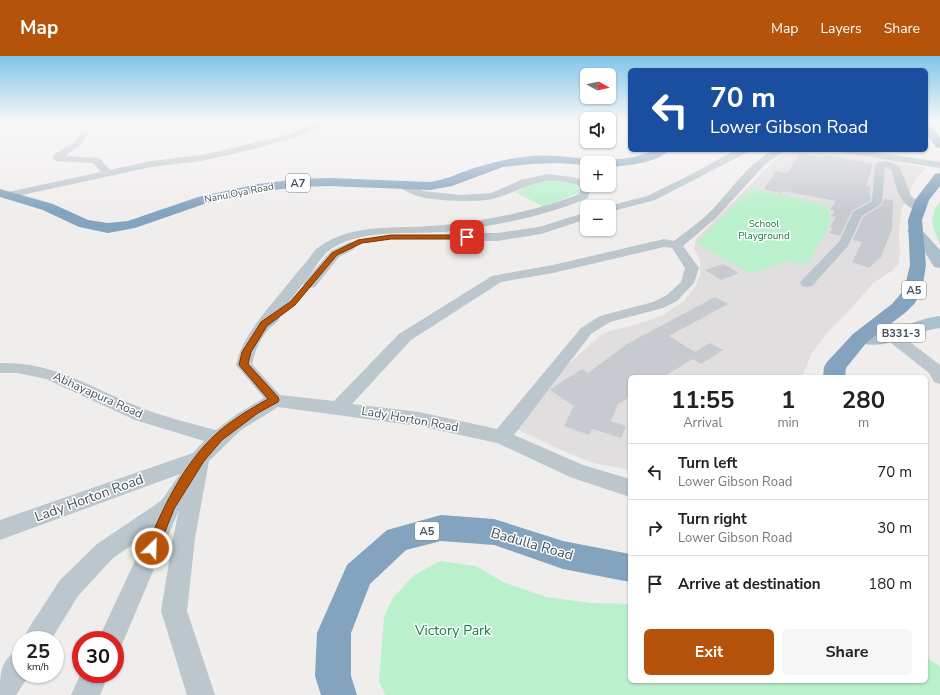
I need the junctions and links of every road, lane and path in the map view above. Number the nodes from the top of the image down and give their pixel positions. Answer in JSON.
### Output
{"nodes":[{"id":1,"x":64,"y":152,"type":"edge"},
{"id":2,"x":229,"y":152,"type":"edge"},
{"id":3,"x":659,"y":152,"type":"edge"},
{"id":4,"x":739,"y":152,"type":"edge"},
{"id":5,"x":777,"y":152,"type":"edge"},
{"id":6,"x":857,"y":152,"type":"edge"},
{"id":7,"x":580,"y":161,"type":"edge"},
{"id":8,"x":616,"y":163,"type":"edge"},
{"id":9,"x":940,"y":165,"type":"edge"},
{"id":10,"x":108,"y":174,"type":"junction"},
{"id":11,"x":940,"y":177,"type":"edge"},
{"id":12,"x":404,"y":186,"type":"junction"},
{"id":13,"x":4,"y":194,"type":"edge"},
{"id":14,"x":616,"y":207,"type":"edge"},
{"id":15,"x":919,"y":208,"type":"junction"},
{"id":16,"x":580,"y":217,"type":"edge"},
{"id":17,"x":915,"y":231,"type":"junction"},
{"id":18,"x":676,"y":245,"type":"junction"},
{"id":19,"x":940,"y":262,"type":"edge"},
{"id":20,"x":807,"y":283,"type":"dead end"},
{"id":21,"x":940,"y":322,"type":"edge"},
{"id":22,"x":264,"y":324,"type":"junction"},
{"id":23,"x":892,"y":336,"type":"junction"},
{"id":24,"x":860,"y":338,"type":"junction"},
{"id":25,"x":0,"y":368,"type":"edge"},
{"id":26,"x":834,"y":375,"type":"edge"},
{"id":27,"x":940,"y":378,"type":"edge"},
{"id":28,"x":274,"y":400,"type":"junction"},
{"id":29,"x":339,"y":407,"type":"junction"},
{"id":30,"x":501,"y":436,"type":"junction"},
{"id":31,"x":218,"y":438,"type":"junction"},
{"id":32,"x":200,"y":458,"type":"junction"},
{"id":33,"x":628,"y":487,"type":"edge"},
{"id":34,"x":169,"y":507,"type":"junction"},
{"id":35,"x":0,"y":530,"type":"edge"},
{"id":36,"x":628,"y":568,"type":"edge"},
{"id":37,"x":42,"y":631,"type":"edge"},
{"id":38,"x":114,"y":631,"type":"edge"},
{"id":39,"x":12,"y":677,"type":"edge"},
{"id":40,"x":91,"y":683,"type":"edge"},
{"id":41,"x":0,"y":695,"type":"edge"},
{"id":42,"x":86,"y":695,"type":"edge"},
{"id":43,"x":201,"y":695,"type":"edge"},
{"id":44,"x":339,"y":695,"type":"edge"}],
"edges":[{"from":1,"to":10,"type":"street"},
{"from":2,"to":10,"type":"street"},
{"from":3,"to":8,"type":"highway"},
{"from":4,"to":14,"type":"street"},
{"from":5,"to":18,"type":"street"},
{"from":6,"to":9,"type":"street"},
{"from":7,"to":12,"type":"highway","name":"Nanu Oya Road","number":"A7"},
{"from":10,"to":13,"type":"street"},
{"from":11,"to":15,"type":"highway","number":"A5"},
{"from":12,"to":13,"type":"highway","name":"Nanu Oya Road","number":"A7"},
{"from":12,"to":22,"type":"street"},
{"from":15,"to":17,"type":"highway","number":"A5"},
{"from":15,"to":20,"type":"street"},
{"from":16,"to":22,"type":"street"},
{"from":17,"to":19,"type":"main road"},
{"from":17,"to":24,"type":"highway","number":"A5"},
{"from":18,"to":29,"type":"street"},
{"from":18,"to":30,"type":"street"},
{"from":21,"to":23,"type":"main road","number":"B331-3"},
{"from":22,"to":28,"type":"street"},
{"from":23,"to":24,"type":"main road","number":"B331-3"},
{"from":23,"to":27,"type":"street"},
{"from":24,"to":26,"type":"highway","number":"A5"},
{"from":25,"to":31,"type":"street","name":"Abhayapura Road"},
{"from":28,"to":29,"type":"street","name":"Lady Horton Road"},
{"from":28,"to":31,"type":"street","name":"Lady Horton Road"},
{"from":29,"to":30,"type":"street","name":"Lady Horton Road"},
{"from":30,"to":33,"type":"street","name":"Lady Horton Road"},
{"from":31,"to":32,"type":"street","name":"Lady Horton Road"},
{"from":32,"to":34,"type":"street","name":"Lady Horton Road"},
{"from":32,"to":35,"type":"street","name":"Lady Horton Road"},
{"from":32,"to":43,"type":"street"},
{"from":34,"to":37,"type":"street"},
{"from":34,"to":38,"type":"street","name":"Lady Horton Road"},
{"from":36,"to":44,"type":"highway","name":"Badulla Road","number":"A5"},
{"from":39,"to":41,"type":"street"},
{"from":40,"to":42,"type":"street"}]}
